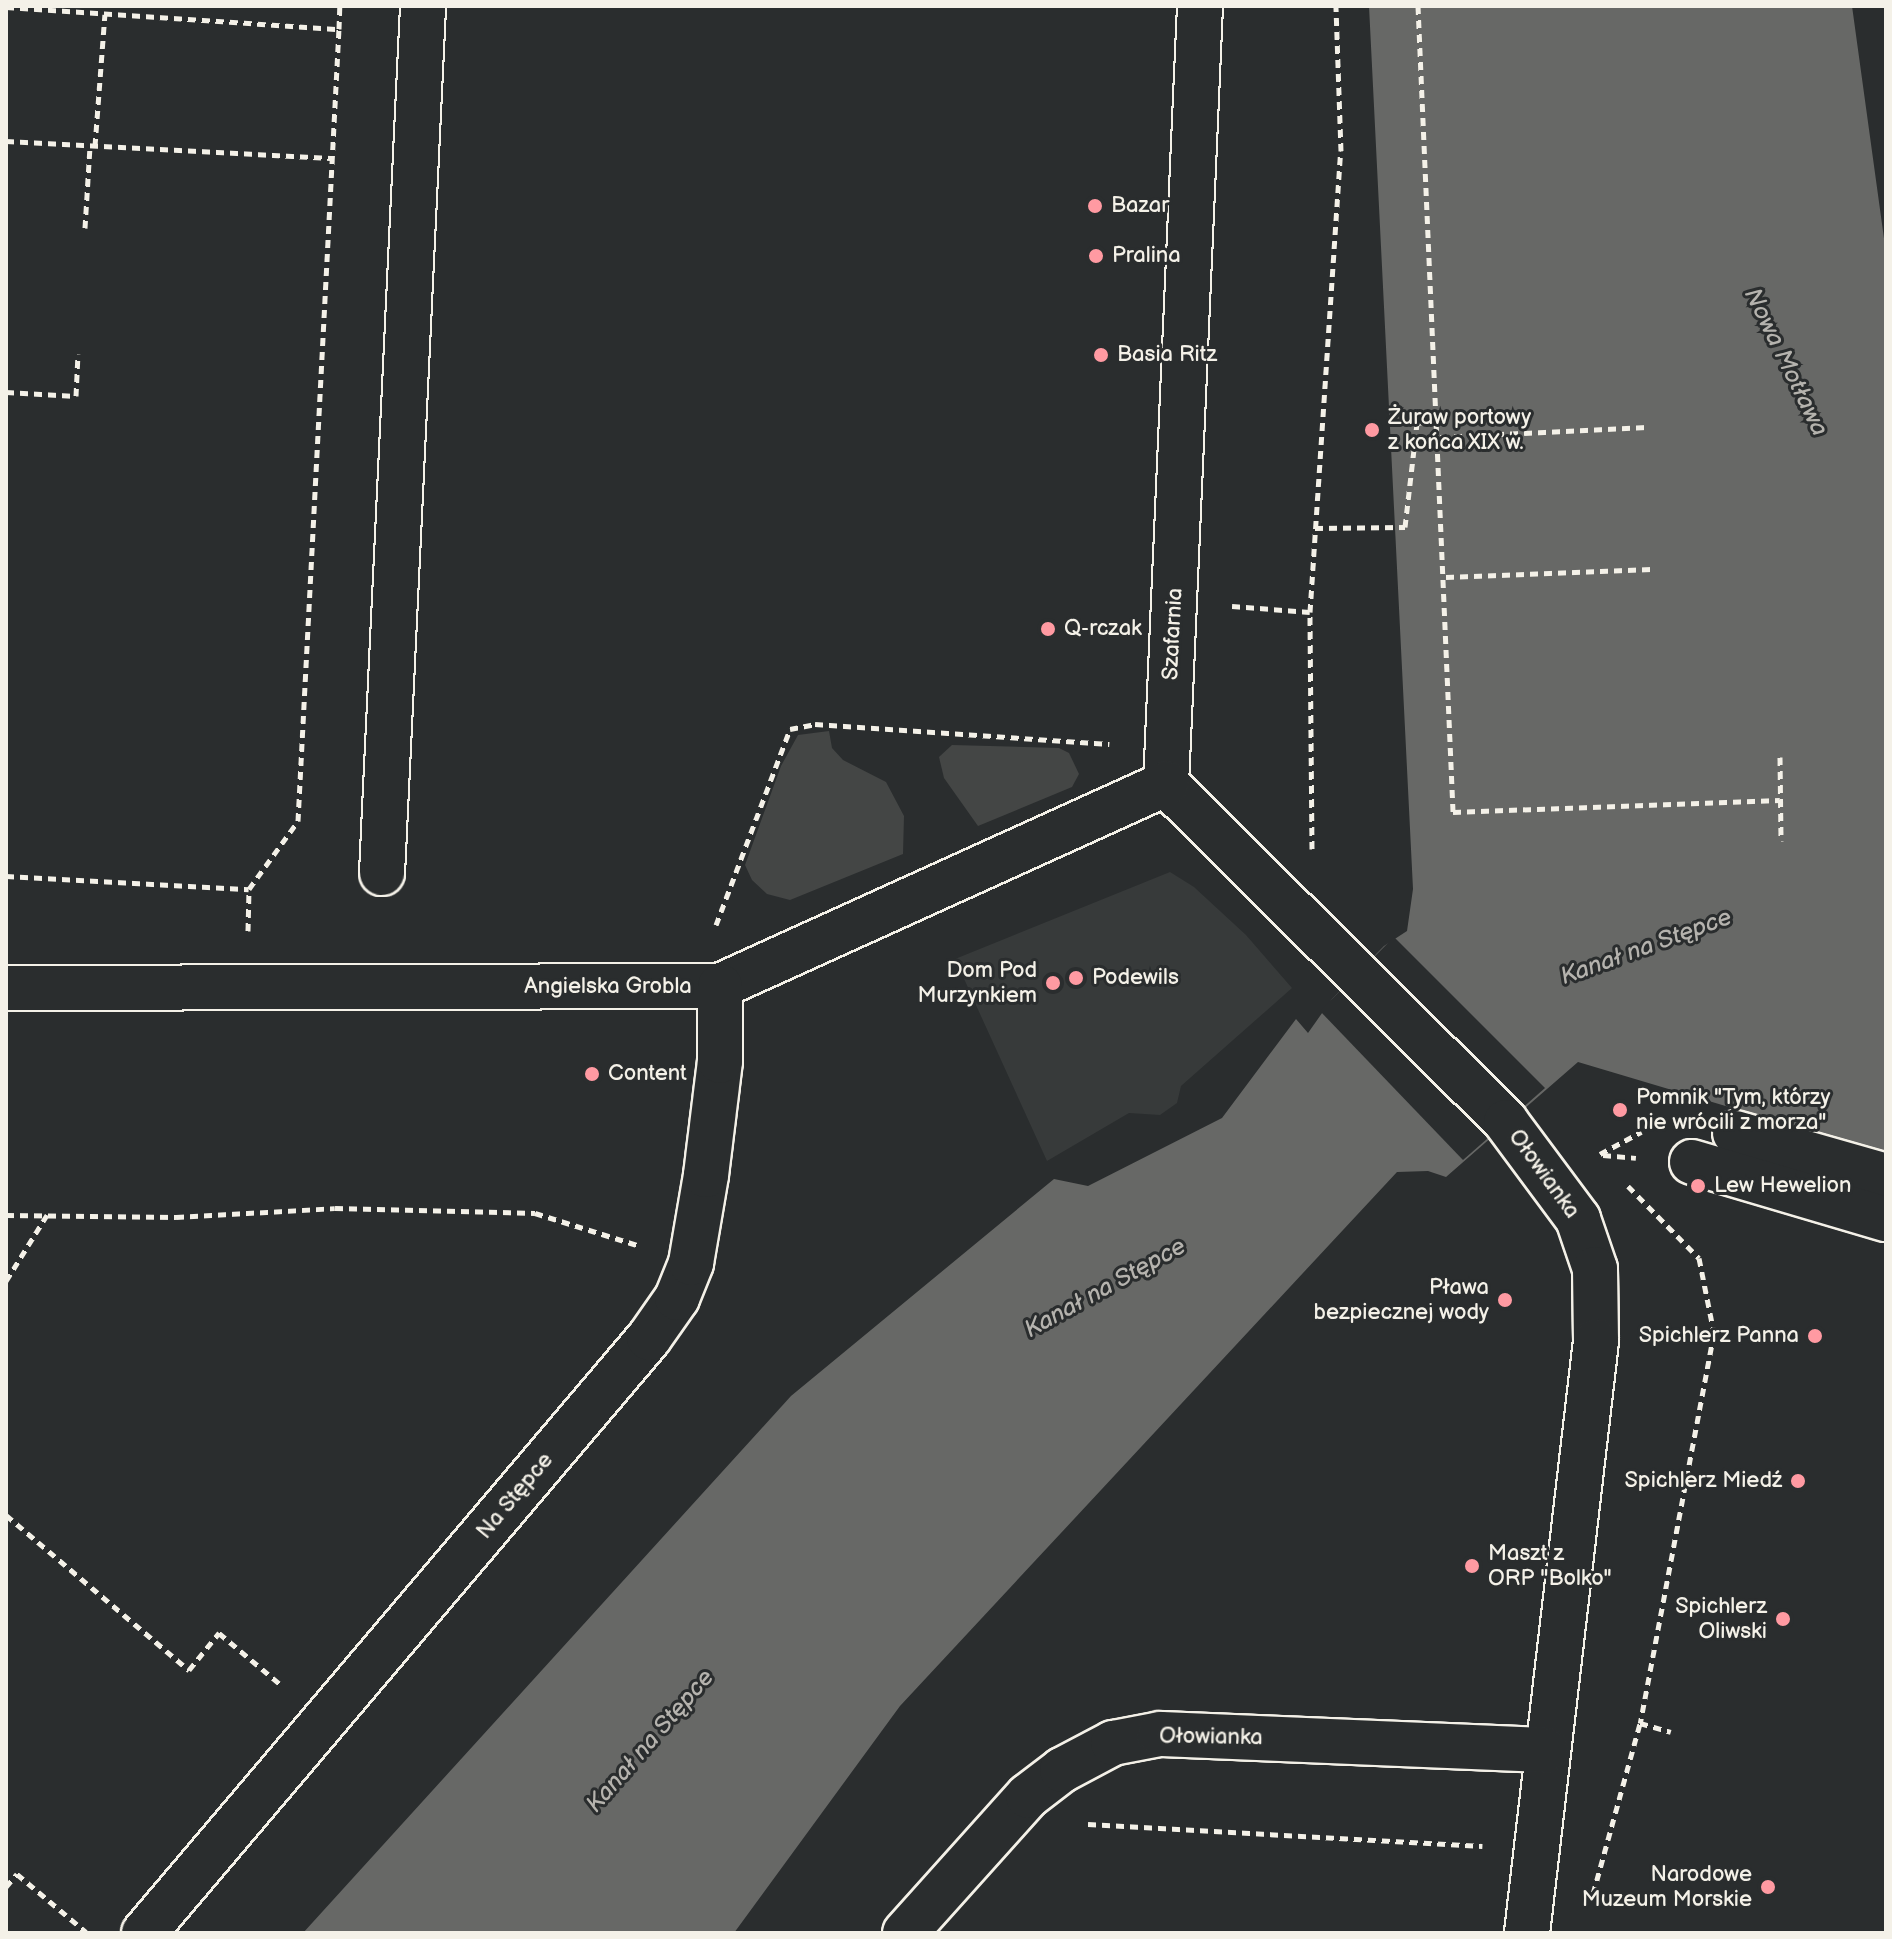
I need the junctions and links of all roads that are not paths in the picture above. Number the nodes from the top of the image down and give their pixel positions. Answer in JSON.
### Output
{"nodes":[{"id":1,"x":423,"y":6,"type":"edge"},
{"id":2,"x":1200,"y":6,"type":"edge"},
{"id":3,"x":1166,"y":784,"type":"junction"},
{"id":4,"x":382,"y":873,"type":"dead end"},
{"id":5,"x":720,"y":986,"type":"junction"},
{"id":6,"x":6,"y":988,"type":"edge"},
{"id":7,"x":1735,"y":1133,"type":"dead end"},
{"id":8,"x":1692,"y":1162,"type":"dead end"},
{"id":9,"x":1886,"y":1176,"type":"edge"},
{"id":10,"x":1886,"y":1219,"type":"edge"},
{"id":11,"x":1546,"y":1750,"type":"junction"},
{"id":12,"x":144,"y":1933,"type":"edge"},
{"id":13,"x":905,"y":1933,"type":"edge"},
{"id":14,"x":1527,"y":1933,"type":"edge"}],
"edges":[{"from":1,"to":4,"type":"street"},
{"from":2,"to":3,"type":"street","name":"Szafarnia"},
{"from":3,"to":5,"type":"street","name":"Angielska Grobla"},
{"from":3,"to":11,"type":"street","name":"Ołowianka"},
{"from":5,"to":6,"type":"street","name":"Angielska Grobla"},
{"from":5,"to":12,"type":"street","name":"Na Stępce"},
{"from":7,"to":9,"type":"street"},
{"from":8,"to":10,"type":"street"},
{"from":11,"to":13,"type":"street","name":"Ołowianka"},
{"from":11,"to":14,"type":"street","name":"Ołowianka"}]}
